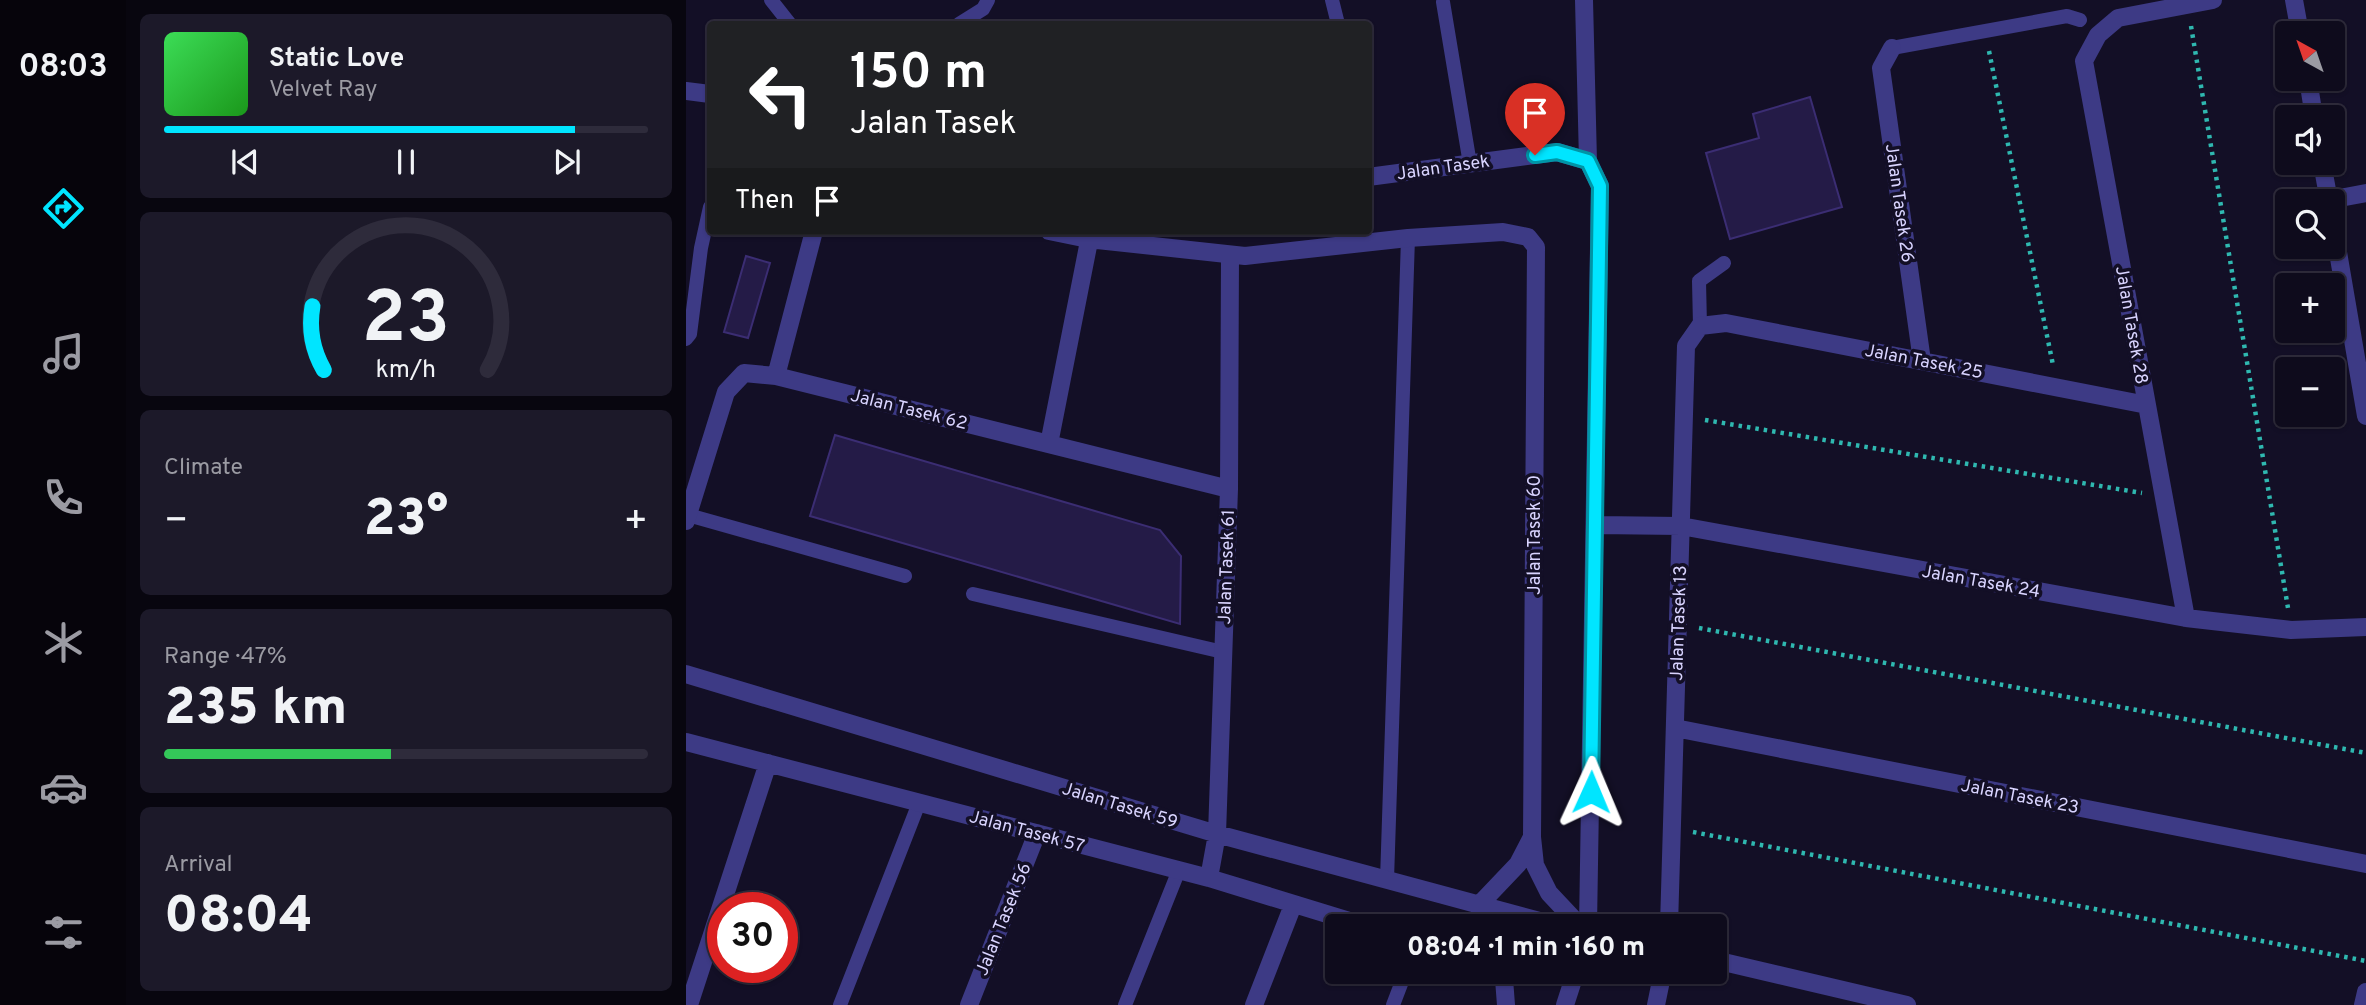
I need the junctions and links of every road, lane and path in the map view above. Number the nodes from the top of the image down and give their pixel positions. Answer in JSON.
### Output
{"nodes":[{"id":1,"x":771,"y":0,"type":"edge"},
{"id":2,"x":1332,"y":0,"type":"edge"},
{"id":3,"x":1584,"y":0,"type":"edge"},
{"id":4,"x":2213,"y":0,"type":"edge"},
{"id":5,"x":2294,"y":0,"type":"edge"},
{"id":6,"x":1443,"y":2,"type":"dead end"},
{"id":7,"x":984,"y":3,"type":"edge"},
{"id":8,"x":2187,"y":5,"type":"junction"},
{"id":9,"x":2080,"y":20,"type":"dead end"},
{"id":10,"x":788,"y":21,"type":"edge"},
{"id":11,"x":963,"y":21,"type":"edge"},
{"id":12,"x":989,"y":21,"type":"edge"},
{"id":13,"x":1337,"y":21,"type":"edge"},
{"id":14,"x":2298,"y":21,"type":"edge"},
{"id":15,"x":1985,"y":29,"type":"junction"},
{"id":16,"x":1892,"y":48,"type":"joint"},
{"id":17,"x":686,"y":91,"type":"edge"},
{"id":18,"x":707,"y":94,"type":"edge"},
{"id":19,"x":1588,"y":161,"type":"junction"},
{"id":20,"x":1470,"y":164,"type":"junction"},
{"id":21,"x":1372,"y":176,"type":"edge"},
{"id":22,"x":2366,"y":193,"type":"edge"},
{"id":23,"x":2345,"y":198,"type":"edge"},
{"id":24,"x":707,"y":221,"type":"edge"},
{"id":25,"x":813,"y":235,"type":"edge"},
{"id":26,"x":1090,"y":235,"type":"edge"},
{"id":27,"x":1103,"y":235,"type":"edge"},
{"id":28,"x":1408,"y":238,"type":"junction"},
{"id":29,"x":686,"y":248,"type":"edge"},
{"id":30,"x":701,"y":248,"type":"junction"},
{"id":31,"x":1230,"y":255,"type":"junction"},
{"id":32,"x":2339,"y":259,"type":"edge"},
{"id":33,"x":1724,"y":264,"type":"dead end"},
{"id":34,"x":1700,"y":326,"type":"junction"},
{"id":35,"x":686,"y":339,"type":"edge"},
{"id":36,"x":1922,"y":361,"type":"junction"},
{"id":37,"x":776,"y":376,"type":"junction"},
{"id":38,"x":2057,"y":387,"type":"junction"},
{"id":39,"x":2147,"y":405,"type":"junction"},
{"id":40,"x":2366,"y":412,"type":"edge"},
{"id":41,"x":1684,"y":416,"type":"junction"},
{"id":42,"x":1049,"y":444,"type":"junction"},
{"id":43,"x":1229,"y":489,"type":"junction"},
{"id":44,"x":2164,"y":496,"type":"junction"},
{"id":45,"x":687,"y":518,"type":"edge"},
{"id":46,"x":1596,"y":525,"type":"junction"},
{"id":47,"x":1681,"y":526,"type":"junction"},
{"id":48,"x":905,"y":576,"type":"dead end"},
{"id":49,"x":973,"y":594,"type":"dead end"},
{"id":50,"x":2186,"y":618,"type":"junction"},
{"id":51,"x":1677,"y":624,"type":"junction"},
{"id":52,"x":2366,"y":626,"type":"edge"},
{"id":53,"x":2291,"y":630,"type":"junction"},
{"id":54,"x":1223,"y":652,"type":"junction"},
{"id":55,"x":686,"y":674,"type":"edge"},
{"id":56,"x":1675,"y":728,"type":"junction"},
{"id":57,"x":686,"y":742,"type":"edge"},
{"id":58,"x":2366,"y":753,"type":"edge"},
{"id":59,"x":768,"y":763,"type":"junction"},
{"id":60,"x":919,"y":803,"type":"junction"},
{"id":61,"x":1672,"y":828,"type":"junction"},
{"id":62,"x":1037,"y":833,"type":"junction"},
{"id":63,"x":1217,"y":834,"type":"junction"},
{"id":64,"x":1532,"y":836,"type":"junction"},
{"id":65,"x":2366,"y":864,"type":"edge"},
{"id":66,"x":1179,"y":870,"type":"junction"},
{"id":67,"x":1209,"y":878,"type":"junction"},
{"id":68,"x":1387,"y":880,"type":"junction"},
{"id":69,"x":1293,"y":905,"type":"junction"},
{"id":70,"x":1479,"y":905,"type":"junction"},
{"id":71,"x":1325,"y":914,"type":"edge"},
{"id":72,"x":1513,"y":914,"type":"edge"},
{"id":73,"x":1569,"y":914,"type":"edge"},
{"id":74,"x":1588,"y":914,"type":"edge"},
{"id":75,"x":1669,"y":914,"type":"edge"},
{"id":76,"x":2366,"y":961,"type":"edge"},
{"id":77,"x":1727,"y":963,"type":"edge"},
{"id":78,"x":1401,"y":984,"type":"edge"},
{"id":79,"x":1504,"y":984,"type":"edge"},
{"id":80,"x":1572,"y":984,"type":"edge"},
{"id":81,"x":1660,"y":984,"type":"edge"},
{"id":82,"x":2366,"y":992,"type":"edge"},
{"id":83,"x":689,"y":1005,"type":"edge"},
{"id":84,"x":840,"y":1005,"type":"edge"},
{"id":85,"x":969,"y":1005,"type":"edge"},
{"id":86,"x":1125,"y":1005,"type":"edge"},
{"id":87,"x":1254,"y":1005,"type":"edge"},
{"id":88,"x":1393,"y":1005,"type":"edge"},
{"id":89,"x":1506,"y":1005,"type":"edge"},
{"id":90,"x":1565,"y":1005,"type":"edge"},
{"id":91,"x":1656,"y":1005,"type":"edge"},
{"id":92,"x":1907,"y":1005,"type":"edge"},
{"id":93,"x":2363,"y":1005,"type":"edge"}],
"edges":[{"from":1,"to":10,"type":"lane"},
{"from":2,"to":13,"type":"lane"},
{"from":3,"to":19,"type":"street"},
{"from":4,"to":8,"type":"street"},
{"from":5,"to":14,"type":"street"},
{"from":6,"to":20,"type":"lane"},
{"from":7,"to":11,"type":"lane"},
{"from":7,"to":12,"type":"lane"},
{"from":8,"to":39,"type":"street","name":"Jalan Tasek 28"},
{"from":8,"to":53,"type":"path"},
{"from":9,"to":15,"type":"lane"},
{"from":15,"to":16,"type":"lane"},
{"from":15,"to":38,"type":"path"},
{"from":16,"to":36,"type":"street","name":"Jalan Tasek 26"},
{"from":17,"to":18,"type":"street"},
{"from":19,"to":20,"type":"street","name":"Jalan Tasek"},
{"from":19,"to":46,"type":"street"},
{"from":20,"to":21,"type":"street","name":"Jalan Tasek"},
{"from":22,"to":23,"type":"street"},
{"from":24,"to":30,"type":"lane"},
{"from":25,"to":37,"type":"street"},
{"from":26,"to":42,"type":"street"},
{"from":27,"to":31,"type":"street"},
{"from":28,"to":31,"type":"street"},
{"from":28,"to":64,"type":"street","name":"Jalan Tasek 60"},
{"from":28,"to":68,"type":"lane"},
{"from":29,"to":30,"type":"lane"},
{"from":30,"to":35,"type":"lane"},
{"from":31,"to":43,"type":"street","name":"Jalan Tasek 61"},
{"from":32,"to":40,"type":"street"},
{"from":33,"to":34,"type":"lane"},
{"from":34,"to":36,"type":"street","name":"Jalan Tasek 25"},
{"from":34,"to":41,"type":"street","name":"Jalan Tasek 13"},
{"from":36,"to":38,"type":"street","name":"Jalan Tasek 25"},
{"from":37,"to":42,"type":"street","name":"Jalan Tasek 62"},
{"from":37,"to":45,"type":"street","name":"Jalan Tasek 62"},
{"from":38,"to":39,"type":"street","name":"Jalan Tasek 25"},
{"from":39,"to":44,"type":"street","name":"Jalan Tasek 28"},
{"from":41,"to":44,"type":"path"},
{"from":41,"to":47,"type":"street","name":"Jalan Tasek 13"},
{"from":42,"to":43,"type":"street","name":"Jalan Tasek 62"},
{"from":43,"to":54,"type":"street","name":"Jalan Tasek 61"},
{"from":44,"to":50,"type":"street","name":"Jalan Tasek 28"},
{"from":45,"to":48,"type":"lane"},
{"from":46,"to":47,"type":"street","name":"Jalan Tasek 24"},
{"from":46,"to":74,"type":"street"},
{"from":47,"to":50,"type":"street","name":"Jalan Tasek 24"},
{"from":47,"to":51,"type":"street","name":"Jalan Tasek 13"},
{"from":49,"to":54,"type":"lane"},
{"from":50,"to":53,"type":"street","name":"Jalan Tasek 24"},
{"from":51,"to":56,"type":"street","name":"Jalan Tasek 13"},
{"from":51,"to":58,"type":"path"},
{"from":52,"to":53,"type":"street","name":"Jalan Tasek 24"},
{"from":54,"to":63,"type":"street","name":"Jalan Tasek 61"},
{"from":55,"to":63,"type":"street","name":"Jalan Tasek 59"},
{"from":56,"to":61,"type":"street","name":"Jalan Tasek 13"},
{"from":56,"to":65,"type":"street","name":"Jalan Tasek 23"},
{"from":57,"to":59,"type":"street","name":"Jalan Tasek 57"},
{"from":59,"to":60,"type":"street","name":"Jalan Tasek 57"},
{"from":59,"to":83,"type":"street"},
{"from":60,"to":62,"type":"street","name":"Jalan Tasek 57"},
{"from":60,"to":84,"type":"lane"},
{"from":61,"to":75,"type":"street","name":"Jalan Tasek 13"},
{"from":61,"to":76,"type":"path"},
{"from":62,"to":66,"type":"street","name":"Jalan Tasek 57"},
{"from":62,"to":85,"type":"street","name":"Jalan Tasek 56"},
{"from":63,"to":67,"type":"street","name":"Jalan Tasek 61"},
{"from":63,"to":68,"type":"street","name":"Jalan Tasek 59"},
{"from":64,"to":70,"type":"street"},
{"from":64,"to":73,"type":"street","name":"Jalan Tasek 60"},
{"from":66,"to":67,"type":"street","name":"Jalan Tasek 57"},
{"from":66,"to":86,"type":"lane"},
{"from":67,"to":69,"type":"street","name":"Jalan Tasek 57"},
{"from":68,"to":70,"type":"street","name":"Jalan Tasek 59"},
{"from":69,"to":71,"type":"street","name":"Jalan Tasek 57"},
{"from":69,"to":87,"type":"street"},
{"from":70,"to":72,"type":"street","name":"Jalan Tasek 59"},
{"from":77,"to":92,"type":"street"},
{"from":78,"to":88,"type":"lane"},
{"from":79,"to":89,"type":"street"},
{"from":80,"to":90,"type":"street"},
{"from":81,"to":91,"type":"street"},
{"from":82,"to":93,"type":"street"}]}
